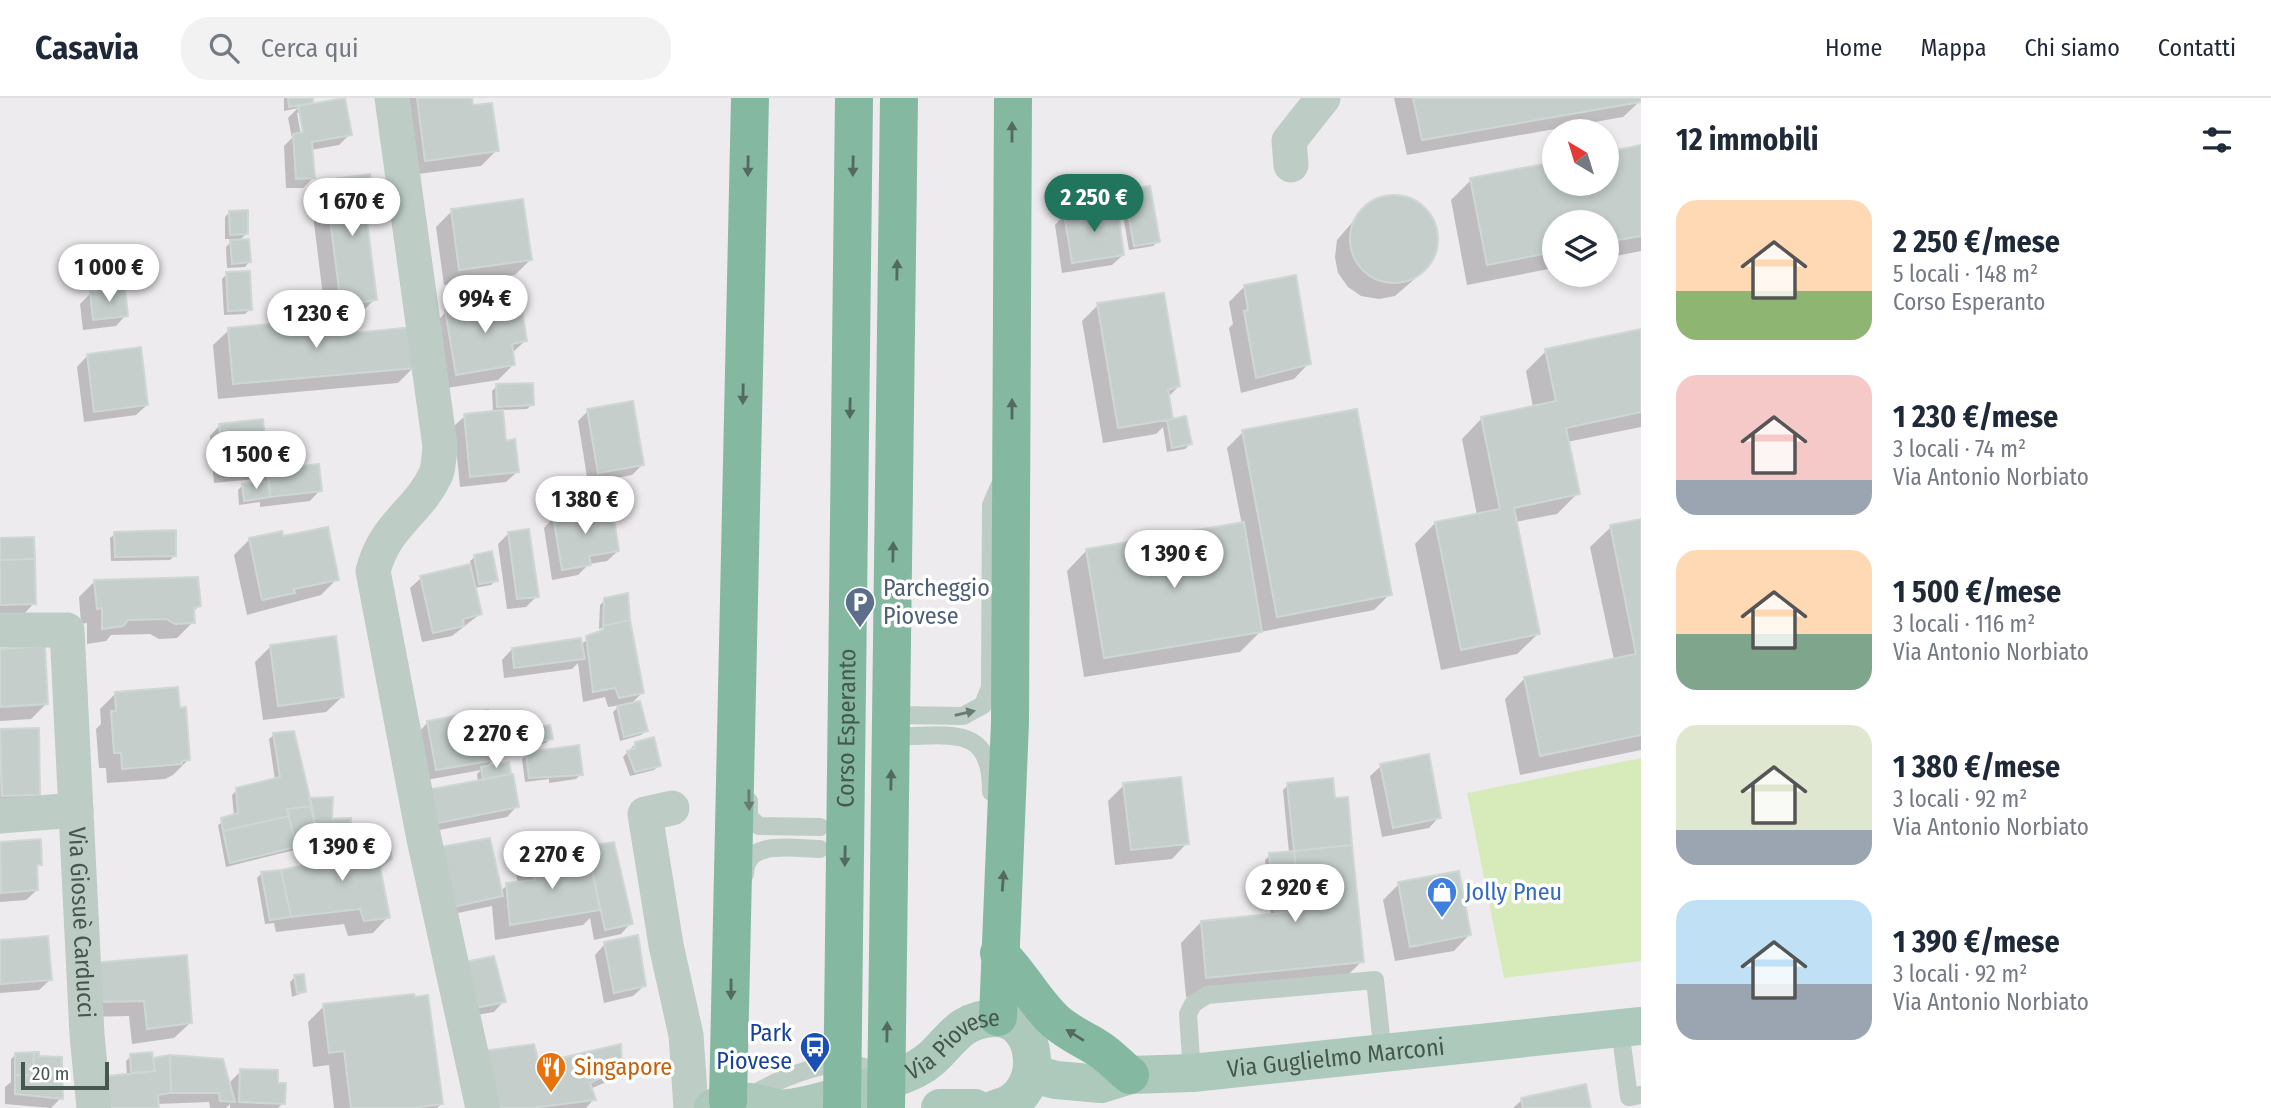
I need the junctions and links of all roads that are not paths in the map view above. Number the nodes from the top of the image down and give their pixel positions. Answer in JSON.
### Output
{"nodes":[{"id":1,"x":392,"y":98,"type":"edge"},
{"id":2,"x":750,"y":98,"type":"edge"},
{"id":3,"x":854,"y":98,"type":"edge"},
{"id":4,"x":899,"y":98,"type":"edge"},
{"id":5,"x":1013,"y":98,"type":"edge"},
{"id":6,"x":1324,"y":98,"type":"edge"},
{"id":7,"x":1291,"y":165,"type":"dead end"},
{"id":8,"x":1012,"y":460,"type":"junction"},
{"id":9,"x":739,"y":563,"type":"junction"},
{"id":10,"x":0,"y":630,"type":"edge"},
{"id":11,"x":897,"y":715,"type":"dead end"},
{"id":12,"x":897,"y":736,"type":"dead end"},
{"id":13,"x":672,"y":808,"type":"dead end"},
{"id":14,"x":76,"y":810,"type":"junction"},
{"id":15,"x":0,"y":816,"type":"edge"},
{"id":16,"x":820,"y":827,"type":"dead end"},
{"id":17,"x":1006,"y":839,"type":"junction"},
{"id":18,"x":820,"y":849,"type":"dead end"},
{"id":19,"x":731,"y":941,"type":"junction"},
{"id":20,"x":999,"y":953,"type":"junction"},
{"id":21,"x":998,"y":1017,"type":"junction"},
{"id":22,"x":1631,"y":1027,"type":"edge"},
{"id":23,"x":1383,"y":1055,"type":"junction"},
{"id":24,"x":1192,"y":1073,"type":"junction"},
{"id":25,"x":1033,"y":1074,"type":"junction"},
{"id":26,"x":1130,"y":1075,"type":"junction"},
{"id":27,"x":889,"y":1095,"type":"edge"},
{"id":28,"x":1641,"y":1095,"type":"edge"},
{"id":29,"x":741,"y":1104,"type":"edge"},
{"id":30,"x":94,"y":1108,"type":"edge"},
{"id":31,"x":483,"y":1108,"type":"edge"},
{"id":32,"x":691,"y":1108,"type":"edge"},
{"id":33,"x":788,"y":1108,"type":"edge"},
{"id":34,"x":842,"y":1108,"type":"edge"},
{"id":35,"x":940,"y":1108,"type":"edge"},
{"id":36,"x":975,"y":1108,"type":"edge"},
{"id":37,"x":997,"y":1108,"type":"edge"}],
"edges":[{"from":1,"to":31,"type":"street"},
{"from":2,"to":9,"type":"highway","one_way":true},
{"from":3,"to":34,"type":"highway","name":"Corso Esperanto","one_way":true},
{"from":27,"to":4,"type":"highway","name":"Corso Esperanto","one_way":true},
{"from":8,"to":5,"type":"highway","one_way":true},
{"from":6,"to":7,"type":"street"},
{"from":11,"to":8,"type":"lane","one_way":true},
{"from":8,"to":17,"type":"highway"},
{"from":9,"to":16,"type":"lane","one_way":true},
{"from":9,"to":19,"type":"highway"},
{"from":10,"to":14,"type":"street","name":"Via Giosuè Carducci"},
{"from":12,"to":17,"type":"lane"},
{"from":13,"to":32,"type":"street"},
{"from":14,"to":15,"type":"street","name":"Via Giosuè Carducci"},
{"from":14,"to":30,"type":"street","name":"Via Giosuè Carducci"},
{"from":20,"to":17,"type":"highway","one_way":true},
{"from":18,"to":19,"type":"lane"},
{"from":19,"to":29,"type":"highway","one_way":true},
{"from":20,"to":21,"type":"highway"},
{"from":26,"to":20,"type":"highway","one_way":true},
{"from":21,"to":25,"type":"main road","name":"Via Piovese"},
{"from":21,"to":27,"type":"main road","name":"Via Piovese"},
{"from":22,"to":23,"type":"main road","name":"Via Guglielmo Marconi"},
{"from":22,"to":28,"type":"lane"},
{"from":23,"to":24,"type":"main road","name":"Via Guglielmo Marconi"},
{"from":23,"to":24,"type":"lane"},
{"from":24,"to":26,"type":"main road","name":"Via Guglielmo Marconi"},
{"from":25,"to":26,"type":"main road","name":"Via Guglielmo Marconi"},
{"from":25,"to":37,"type":"main road"},
{"from":27,"to":29,"type":"lane"},
{"from":27,"to":33,"type":"main road","name":"Via Piovese"},
{"from":35,"to":36,"type":"main road","name":"Via Piovese"}]}
